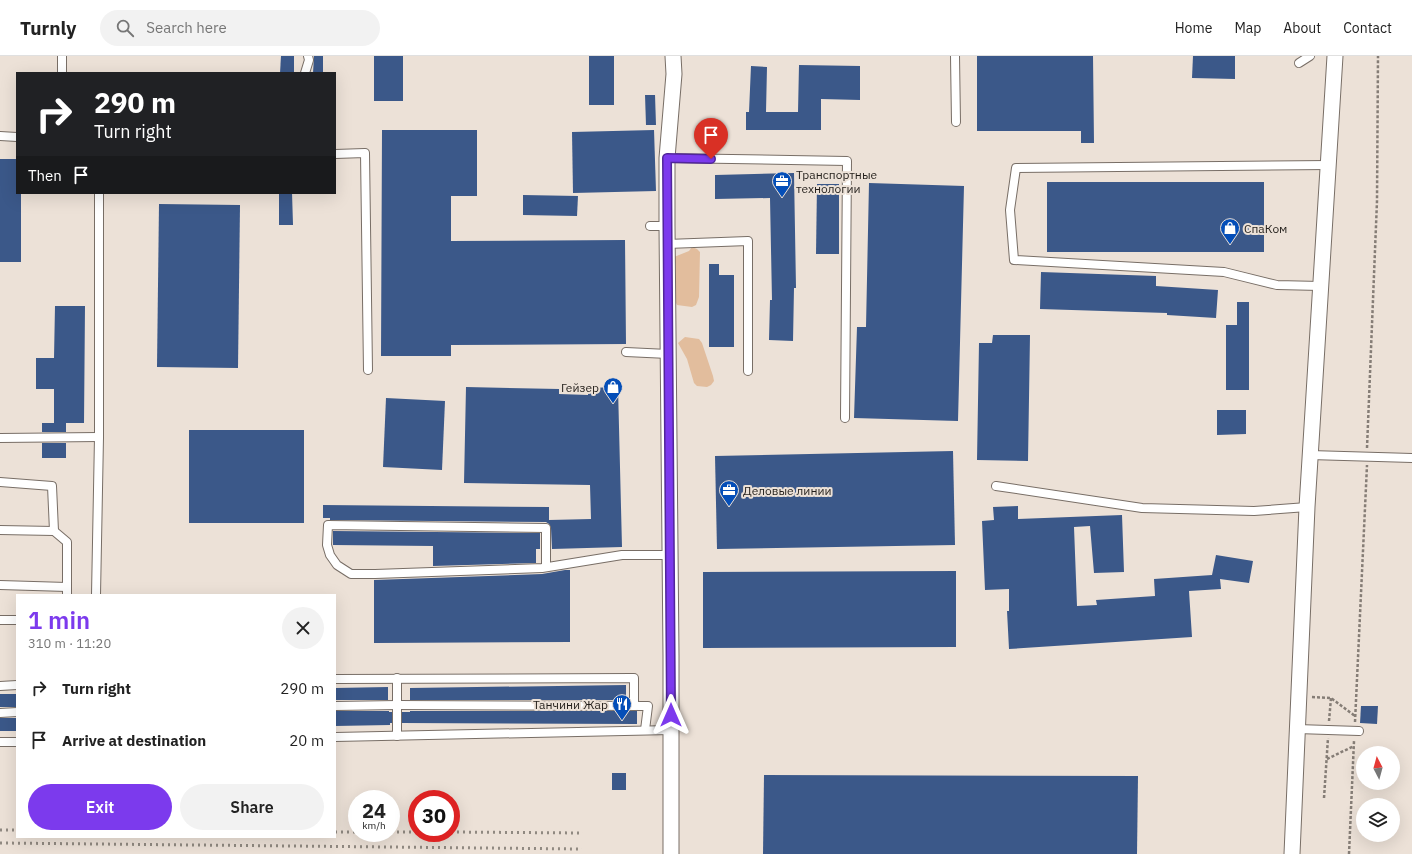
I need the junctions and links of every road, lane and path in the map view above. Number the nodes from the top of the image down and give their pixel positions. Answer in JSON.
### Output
{"nodes":[{"id":1,"x":62,"y":56,"type":"edge"},
{"id":2,"x":308,"y":56,"type":"edge"},
{"id":3,"x":673,"y":56,"type":"edge"},
{"id":4,"x":955,"y":56,"type":"edge"},
{"id":5,"x":1310,"y":56,"type":"edge"},
{"id":6,"x":1335,"y":56,"type":"edge"},
{"id":7,"x":1299,"y":63,"type":"dead end"},
{"id":8,"x":62,"y":72,"type":"edge"},
{"id":9,"x":305,"y":72,"type":"edge"},
{"id":10,"x":956,"y":122,"type":"dead end"},
{"id":11,"x":0,"y":136,"type":"edge"},
{"id":12,"x":16,"y":137,"type":"edge"},
{"id":13,"x":336,"y":154,"type":"edge"},
{"id":14,"x":667,"y":158,"type":"junction"},
{"id":15,"x":1329,"y":165,"type":"junction"},
{"id":16,"x":99,"y":194,"type":"edge"},
{"id":17,"x":650,"y":226,"type":"dead end"},
{"id":18,"x":667,"y":226,"type":"junction"},
{"id":19,"x":667,"y":244,"type":"junction"},
{"id":20,"x":1320,"y":286,"type":"junction"},
{"id":21,"x":626,"y":352,"type":"dead end"},
{"id":22,"x":668,"y":354,"type":"junction"},
{"id":23,"x":368,"y":370,"type":"dead end"},
{"id":24,"x":748,"y":371,"type":"dead end"},
{"id":25,"x":845,"y":418,"type":"dead end"},
{"id":26,"x":99,"y":437,"type":"junction"},
{"id":27,"x":0,"y":438,"type":"edge"},
{"id":28,"x":1310,"y":456,"type":"junction"},
{"id":29,"x":1412,"y":458,"type":"edge"},
{"id":30,"x":0,"y":482,"type":"edge"},
{"id":31,"x":996,"y":486,"type":"dead end"},
{"id":32,"x":1307,"y":507,"type":"junction"},
{"id":33,"x":0,"y":530,"type":"edge"},
{"id":34,"x":54,"y":531,"type":"junction"},
{"id":35,"x":670,"y":555,"type":"junction"},
{"id":36,"x":546,"y":567,"type":"junction"},
{"id":37,"x":0,"y":585,"type":"edge"},
{"id":38,"x":67,"y":591,"type":"edge"},
{"id":39,"x":96,"y":594,"type":"edge"},
{"id":40,"x":0,"y":620,"type":"edge"},
{"id":41,"x":16,"y":620,"type":"edge"},
{"id":42,"x":397,"y":678,"type":"junction"},
{"id":43,"x":336,"y":679,"type":"edge"},
{"id":44,"x":16,"y":685,"type":"edge"},
{"id":45,"x":0,"y":686,"type":"edge"},
{"id":46,"x":1298,"y":696,"type":"junction"},
{"id":47,"x":1331,"y":698,"type":"junction"},
{"id":48,"x":397,"y":705,"type":"junction"},
{"id":49,"x":336,"y":706,"type":"edge"},
{"id":50,"x":634,"y":706,"type":"junction"},
{"id":51,"x":0,"y":712,"type":"edge"},
{"id":52,"x":16,"y":712,"type":"edge"},
{"id":53,"x":1355,"y":717,"type":"dead end"},
{"id":54,"x":1297,"y":729,"type":"junction"},
{"id":55,"x":645,"y":730,"type":"junction"},
{"id":56,"x":671,"y":730,"type":"junction"},
{"id":57,"x":1329,"y":730,"type":"junction"},
{"id":58,"x":1359,"y":731,"type":"dead end"},
{"id":59,"x":397,"y":736,"type":"junction"},
{"id":60,"x":336,"y":737,"type":"edge"},
{"id":61,"x":0,"y":742,"type":"edge"},
{"id":62,"x":16,"y":742,"type":"edge"},
{"id":63,"x":1354,"y":746,"type":"dead end"},
{"id":64,"x":1326,"y":760,"type":"junction"},
{"id":65,"x":1324,"y":798,"type":"dead end"},
{"id":66,"x":671,"y":854,"type":"edge"},
{"id":67,"x":1292,"y":854,"type":"edge"}],
"edges":[{"from":1,"to":8,"type":"lane"},
{"from":2,"to":9,"type":"lane"},
{"from":3,"to":14,"type":"street"},
{"from":4,"to":10,"type":"lane"},
{"from":5,"to":7,"type":"lane"},
{"from":6,"to":15,"type":"street"},
{"from":11,"to":12,"type":"lane"},
{"from":13,"to":23,"type":"lane"},
{"from":14,"to":18,"type":"street"},
{"from":14,"to":25,"type":"lane"},
{"from":15,"to":20,"type":"street"},
{"from":15,"to":20,"type":"lane"},
{"from":16,"to":26,"type":"lane"},
{"from":17,"to":18,"type":"lane"},
{"from":18,"to":19,"type":"street"},
{"from":19,"to":22,"type":"street"},
{"from":19,"to":24,"type":"lane"},
{"from":20,"to":28,"type":"street"},
{"from":21,"to":22,"type":"lane"},
{"from":22,"to":35,"type":"street"},
{"from":26,"to":27,"type":"lane"},
{"from":26,"to":39,"type":"lane"},
{"from":28,"to":29,"type":"lane"},
{"from":28,"to":32,"type":"street"},
{"from":30,"to":34,"type":"lane"},
{"from":31,"to":32,"type":"lane"},
{"from":32,"to":46,"type":"street"},
{"from":33,"to":34,"type":"lane"},
{"from":34,"to":38,"type":"lane"},
{"from":35,"to":36,"type":"lane"},
{"from":35,"to":56,"type":"street"},
{"from":36,"to":36,"type":"lane"},
{"from":37,"to":38,"type":"lane"},
{"from":40,"to":41,"type":"lane"},
{"from":42,"to":43,"type":"lane"},
{"from":42,"to":48,"type":"lane"},
{"from":42,"to":50,"type":"lane"},
{"from":44,"to":45,"type":"lane"},
{"from":46,"to":47,"type":"path"},
{"from":46,"to":54,"type":"street"},
{"from":47,"to":53,"type":"path"},
{"from":47,"to":57,"type":"path"},
{"from":48,"to":49,"type":"lane"},
{"from":48,"to":50,"type":"lane"},
{"from":48,"to":59,"type":"lane"},
{"from":50,"to":55,"type":"lane"},
{"from":51,"to":52,"type":"lane"},
{"from":54,"to":57,"type":"lane"},
{"from":54,"to":67,"type":"street"},
{"from":55,"to":56,"type":"lane"},
{"from":55,"to":59,"type":"lane"},
{"from":56,"to":66,"type":"street"},
{"from":57,"to":58,"type":"lane"},
{"from":57,"to":64,"type":"path"},
{"from":59,"to":60,"type":"lane"},
{"from":61,"to":62,"type":"lane"},
{"from":63,"to":64,"type":"path"},
{"from":64,"to":65,"type":"path"}]}
